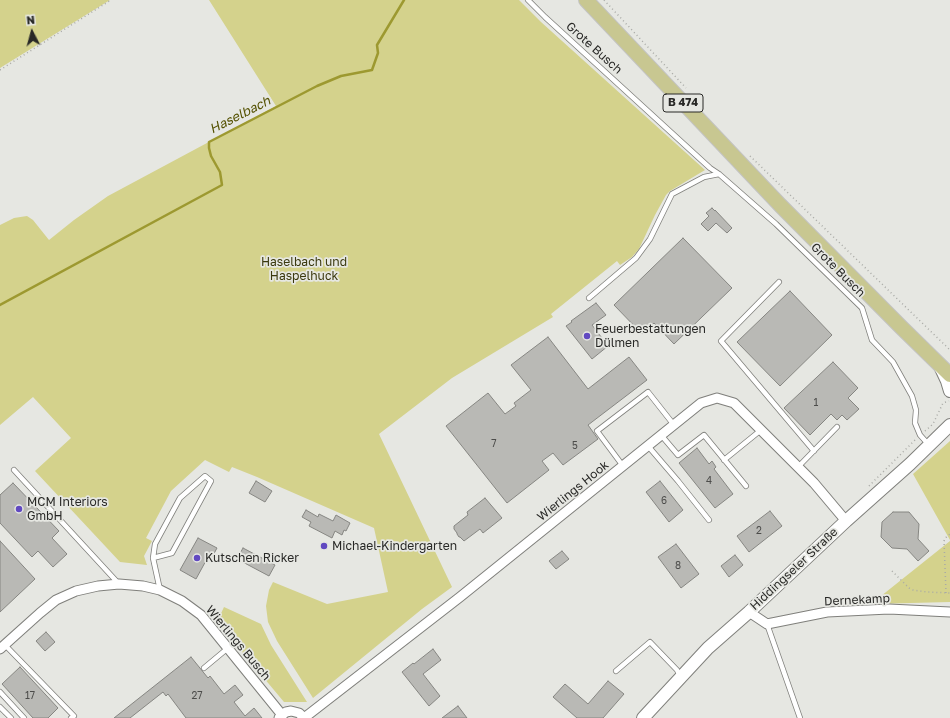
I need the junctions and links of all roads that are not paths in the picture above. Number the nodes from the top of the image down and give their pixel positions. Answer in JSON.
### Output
{"nodes":[{"id":1,"x":528,"y":0,"type":"edge"},
{"id":2,"x":586,"y":0,"type":"edge"},
{"id":3,"x":719,"y":174,"type":"junction"},
{"id":4,"x":779,"y":282,"type":"dead end"},
{"id":5,"x":589,"y":298,"type":"dead end"},
{"id":6,"x":940,"y":365,"type":"junction"},
{"id":7,"x":950,"y":375,"type":"edge"},
{"id":8,"x":950,"y":392,"type":"edge"},
{"id":9,"x":950,"y":423,"type":"edge"},
{"id":10,"x":674,"y":425,"type":"junction"},
{"id":11,"x":837,"y":427,"type":"dead end"},
{"id":12,"x":761,"y":430,"type":"junction"},
{"id":13,"x":661,"y":435,"type":"junction"},
{"id":14,"x":929,"y":445,"type":"junction"},
{"id":15,"x":648,"y":446,"type":"junction"},
{"id":16,"x":814,"y":451,"type":"junction"},
{"id":17,"x":724,"y":460,"type":"junction"},
{"id":18,"x":623,"y":466,"type":"junction"},
{"id":19,"x":798,"y":467,"type":"junction"},
{"id":20,"x":14,"y":470,"type":"dead end"},
{"id":21,"x":746,"y":486,"type":"dead end"},
{"id":22,"x":708,"y":520,"type":"dead end"},
{"id":23,"x":846,"y":521,"type":"junction"},
{"id":24,"x":154,"y":558,"type":"junction"},
{"id":25,"x":119,"y":584,"type":"junction"},
{"id":26,"x":160,"y":590,"type":"junction"},
{"id":27,"x":749,"y":612,"type":"junction"},
{"id":28,"x":950,"y":612,"type":"edge"},
{"id":29,"x":767,"y":624,"type":"junction"},
{"id":30,"x":2,"y":647,"type":"edge"},
{"id":31,"x":228,"y":648,"type":"junction"},
{"id":32,"x":204,"y":668,"type":"dead end"},
{"id":33,"x":616,"y":671,"type":"dead end"},
{"id":34,"x":681,"y":678,"type":"junction"},
{"id":35,"x":0,"y":692,"type":"edge"},
{"id":36,"x":0,"y":707,"type":"edge"},
{"id":37,"x":281,"y":716,"type":"edge"},
{"id":38,"x":11,"y":718,"type":"edge"},
{"id":39,"x":24,"y":718,"type":"edge"},
{"id":40,"x":71,"y":718,"type":"edge"},
{"id":41,"x":304,"y":718,"type":"edge"},
{"id":42,"x":643,"y":718,"type":"edge"},
{"id":43,"x":800,"y":718,"type":"edge"}],
"edges":[{"from":1,"to":3,"type":"lane","name":"Grote Busch"},
{"from":2,"to":6,"type":"main road","number":"B 474"},
{"from":3,"to":5,"type":"lane"},
{"from":3,"to":14,"type":"lane","name":"Grote Busch"},
{"from":4,"to":16,"type":"lane"},
{"from":6,"to":7,"type":"main road","number":"B 474"},
{"from":6,"to":8,"type":"street"},
{"from":9,"to":14,"type":"street","name":"Hiddingseler Straße"},
{"from":10,"to":12,"type":"street","name":"Wierlings Hook"},
{"from":10,"to":13,"type":"street","name":"Wierlings Hook"},
{"from":10,"to":18,"type":"lane"},
{"from":11,"to":16,"type":"lane"},
{"from":12,"to":17,"type":"lane"},
{"from":12,"to":19,"type":"street","name":"Wierlings Hook"},
{"from":13,"to":15,"type":"street","name":"Wierlings Hook"},
{"from":13,"to":17,"type":"lane"},
{"from":14,"to":23,"type":"street","name":"Hiddingseler Straße"},
{"from":15,"to":18,"type":"street","name":"Wierlings Hook"},
{"from":15,"to":22,"type":"lane"},
{"from":16,"to":19,"type":"lane"},
{"from":17,"to":21,"type":"lane"},
{"from":18,"to":41,"type":"street","name":"Wierlings Hook"},
{"from":19,"to":23,"type":"street","name":"Wierlings Hook"},
{"from":20,"to":25,"type":"lane"},
{"from":23,"to":27,"type":"street","name":"Hiddingseler Straße"},
{"from":24,"to":24,"type":"lane"},
{"from":24,"to":26,"type":"lane"},
{"from":25,"to":26,"type":"street","name":"Wierlings Busch"},
{"from":25,"to":30,"type":"street","name":"Wierlings Busch"},
{"from":26,"to":31,"type":"street","name":"Wierlings Busch"},
{"from":27,"to":29,"type":"street"},
{"from":27,"to":34,"type":"street","name":"Hiddingseler Straße"},
{"from":28,"to":29,"type":"street","name":"Dernekamp"},
{"from":29,"to":43,"type":"lane"},
{"from":30,"to":40,"type":"lane"},
{"from":31,"to":32,"type":"lane"},
{"from":31,"to":37,"type":"street","name":"Wierlings Busch"},
{"from":33,"to":34,"type":"lane"},
{"from":34,"to":42,"type":"street","name":"Hiddingseler Straße"},
{"from":35,"to":39,"type":"lane"},
{"from":36,"to":38,"type":"lane"},
{"from":37,"to":41,"type":"street"}]}
